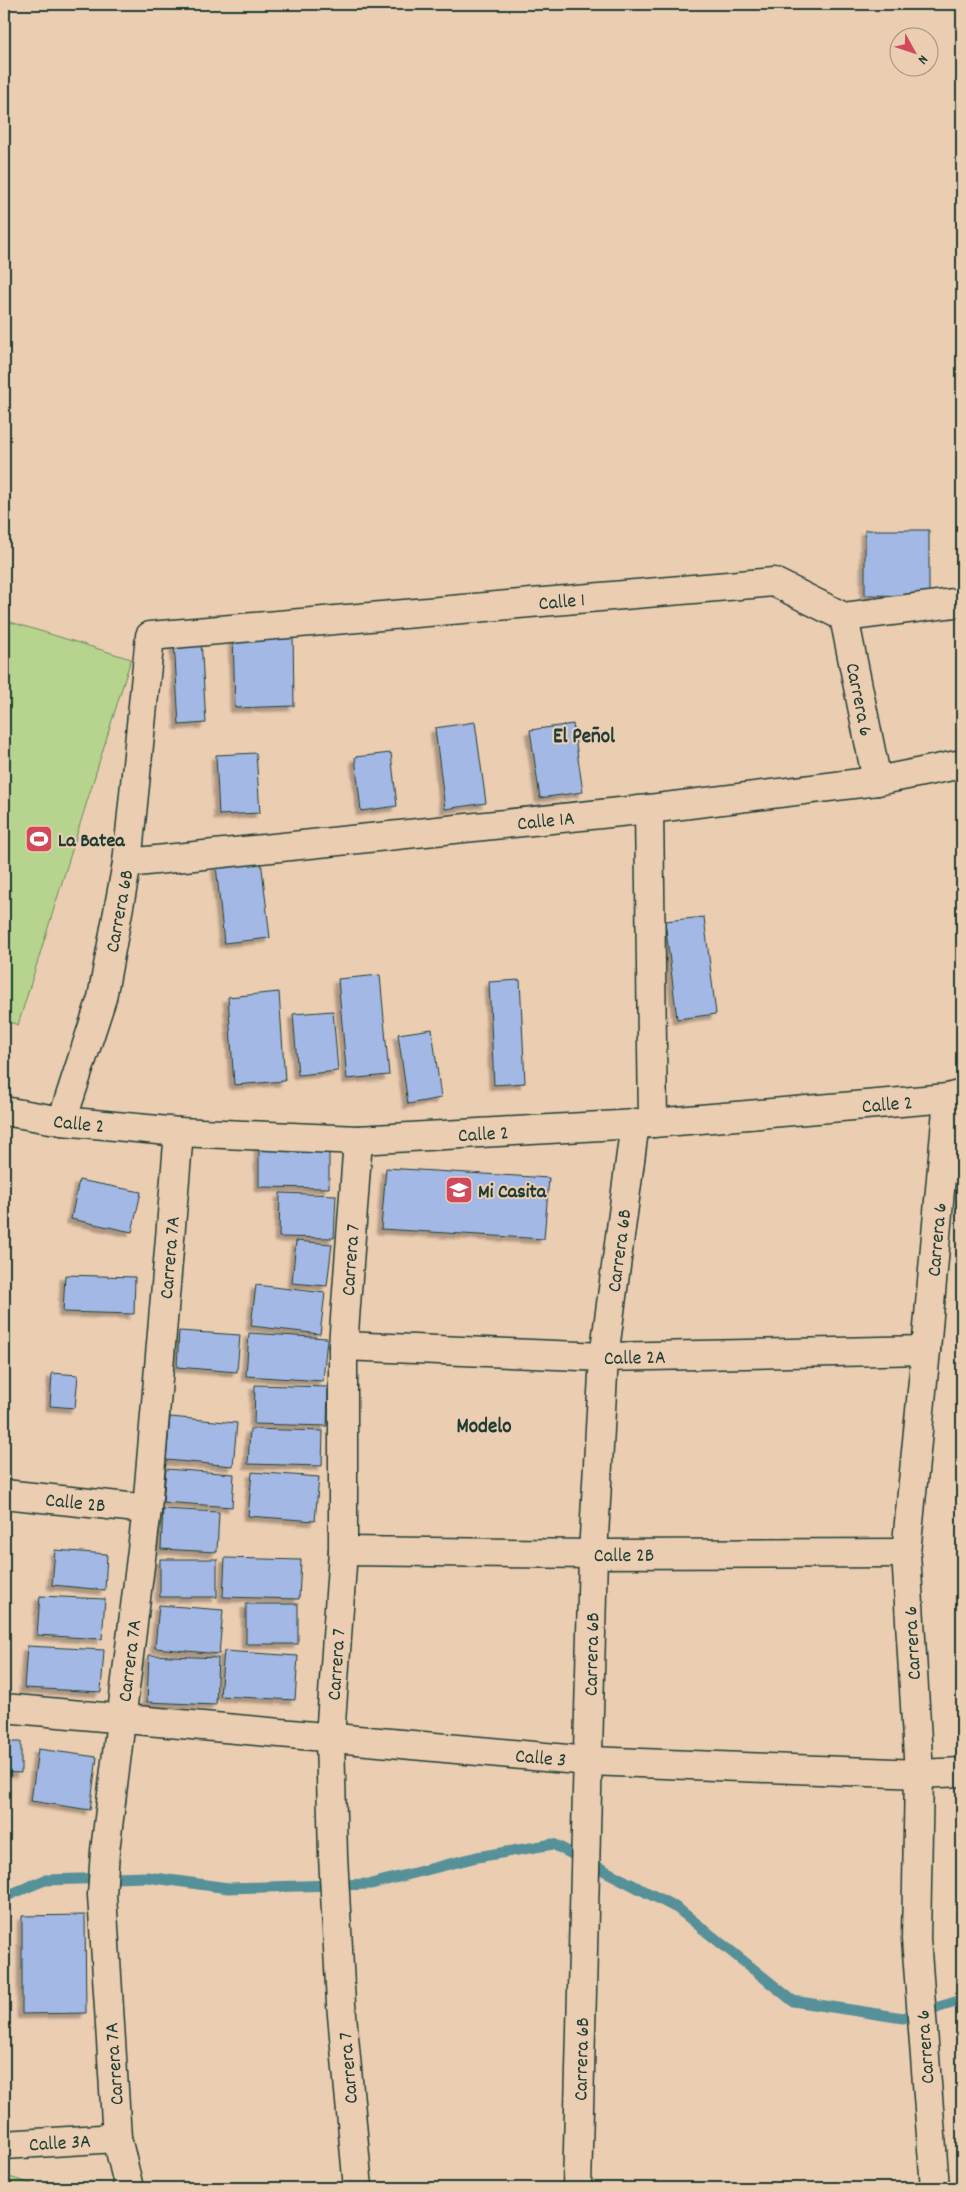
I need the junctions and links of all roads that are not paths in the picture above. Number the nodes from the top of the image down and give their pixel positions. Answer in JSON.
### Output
{"nodes":[{"id":1,"x":962,"y":602,"type":"edge"},
{"id":2,"x":844,"y":617,"type":"junction"},
{"id":3,"x":150,"y":636,"type":"joint"},
{"id":4,"x":962,"y":764,"type":"edge"},
{"id":5,"x":877,"y":781,"type":"junction"},
{"id":6,"x":649,"y":809,"type":"junction"},
{"id":7,"x":127,"y":863,"type":"junction"},
{"id":8,"x":955,"y":1096,"type":"edge"},
{"id":9,"x":4,"y":1111,"type":"edge"},
{"id":10,"x":62,"y":1121,"type":"junction"},
{"id":11,"x":644,"y":1123,"type":"junction"},
{"id":12,"x":179,"y":1132,"type":"junction"},
{"id":13,"x":358,"y":1140,"type":"junction"},
{"id":14,"x":343,"y":1346,"type":"junction"},
{"id":15,"x":926,"y":1350,"type":"junction"},
{"id":16,"x":604,"y":1357,"type":"junction"},
{"id":17,"x":4,"y":1494,"type":"edge"},
{"id":18,"x":147,"y":1509,"type":"junction"},
{"id":19,"x":343,"y":1550,"type":"junction"},
{"id":20,"x":906,"y":1553,"type":"junction"},
{"id":21,"x":593,"y":1554,"type":"junction"},
{"id":22,"x":4,"y":1708,"type":"edge"},
{"id":23,"x":121,"y":1720,"type":"junction"},
{"id":24,"x":330,"y":1737,"type":"junction"},
{"id":25,"x":589,"y":1761,"type":"junction"},
{"id":26,"x":962,"y":1772,"type":"edge"},
{"id":27,"x":919,"y":1774,"type":"junction"},
{"id":28,"x":117,"y":2138,"type":"junction"},
{"id":29,"x":4,"y":2145,"type":"edge"},
{"id":30,"x":129,"y":2188,"type":"edge"},
{"id":31,"x":358,"y":2188,"type":"edge"},
{"id":32,"x":577,"y":2188,"type":"edge"},
{"id":33,"x":935,"y":2188,"type":"edge"}],
"edges":[{"from":1,"to":2,"type":"street"},
{"from":2,"to":3,"type":"street","name":"Calle 1"},
{"from":2,"to":5,"type":"street","name":"Carrera 6"},
{"from":3,"to":7,"type":"street","name":"Carrera 6B"},
{"from":4,"to":5,"type":"street","name":"Calle 1A"},
{"from":5,"to":6,"type":"street","name":"Calle 1A"},
{"from":6,"to":7,"type":"street","name":"Calle 1A"},
{"from":6,"to":11,"type":"street","name":"Carrera 6B"},
{"from":7,"to":10,"type":"street","name":"Carrera 6B"},
{"from":8,"to":11,"type":"street","name":"Calle 2"},
{"from":8,"to":15,"type":"street","name":"Carrera 6"},
{"from":9,"to":10,"type":"street","name":"Calle 2"},
{"from":10,"to":12,"type":"street","name":"Calle 2"},
{"from":11,"to":13,"type":"street","name":"Calle 2"},
{"from":11,"to":16,"type":"street","name":"Carrera 6B"},
{"from":12,"to":13,"type":"street","name":"Calle 2"},
{"from":12,"to":18,"type":"street","name":"Carrera 7A"},
{"from":13,"to":14,"type":"street","name":"Carrera 7"},
{"from":14,"to":16,"type":"street","name":"Calle 2A"},
{"from":14,"to":19,"type":"street","name":"Carrera 7"},
{"from":15,"to":16,"type":"street","name":"Calle 2A"},
{"from":15,"to":20,"type":"street","name":"Carrera 6"},
{"from":16,"to":21,"type":"street","name":"Carrera 6B"},
{"from":17,"to":18,"type":"street","name":"Calle 2B"},
{"from":18,"to":23,"type":"street","name":"Carrera 7A"},
{"from":19,"to":21,"type":"street","name":"Calle 2B"},
{"from":19,"to":24,"type":"street","name":"Carrera 7"},
{"from":20,"to":21,"type":"street","name":"Calle 2B"},
{"from":20,"to":27,"type":"street","name":"Carrera 6"},
{"from":21,"to":25,"type":"street","name":"Carrera 6B"},
{"from":22,"to":23,"type":"street","name":"Calle 3"},
{"from":23,"to":24,"type":"street","name":"Calle 3"},
{"from":23,"to":28,"type":"street","name":"Carrera 7A"},
{"from":24,"to":25,"type":"street","name":"Calle 3"},
{"from":24,"to":31,"type":"street","name":"Carrera 7"},
{"from":25,"to":27,"type":"street","name":"Calle 3"},
{"from":25,"to":32,"type":"street","name":"Carrera 6B"},
{"from":26,"to":27,"type":"street","name":"Calle 3"},
{"from":27,"to":33,"type":"street","name":"Carrera 6"},
{"from":28,"to":29,"type":"street","name":"Calle 3A"},
{"from":28,"to":30,"type":"street","name":"Carrera 7A"}]}
